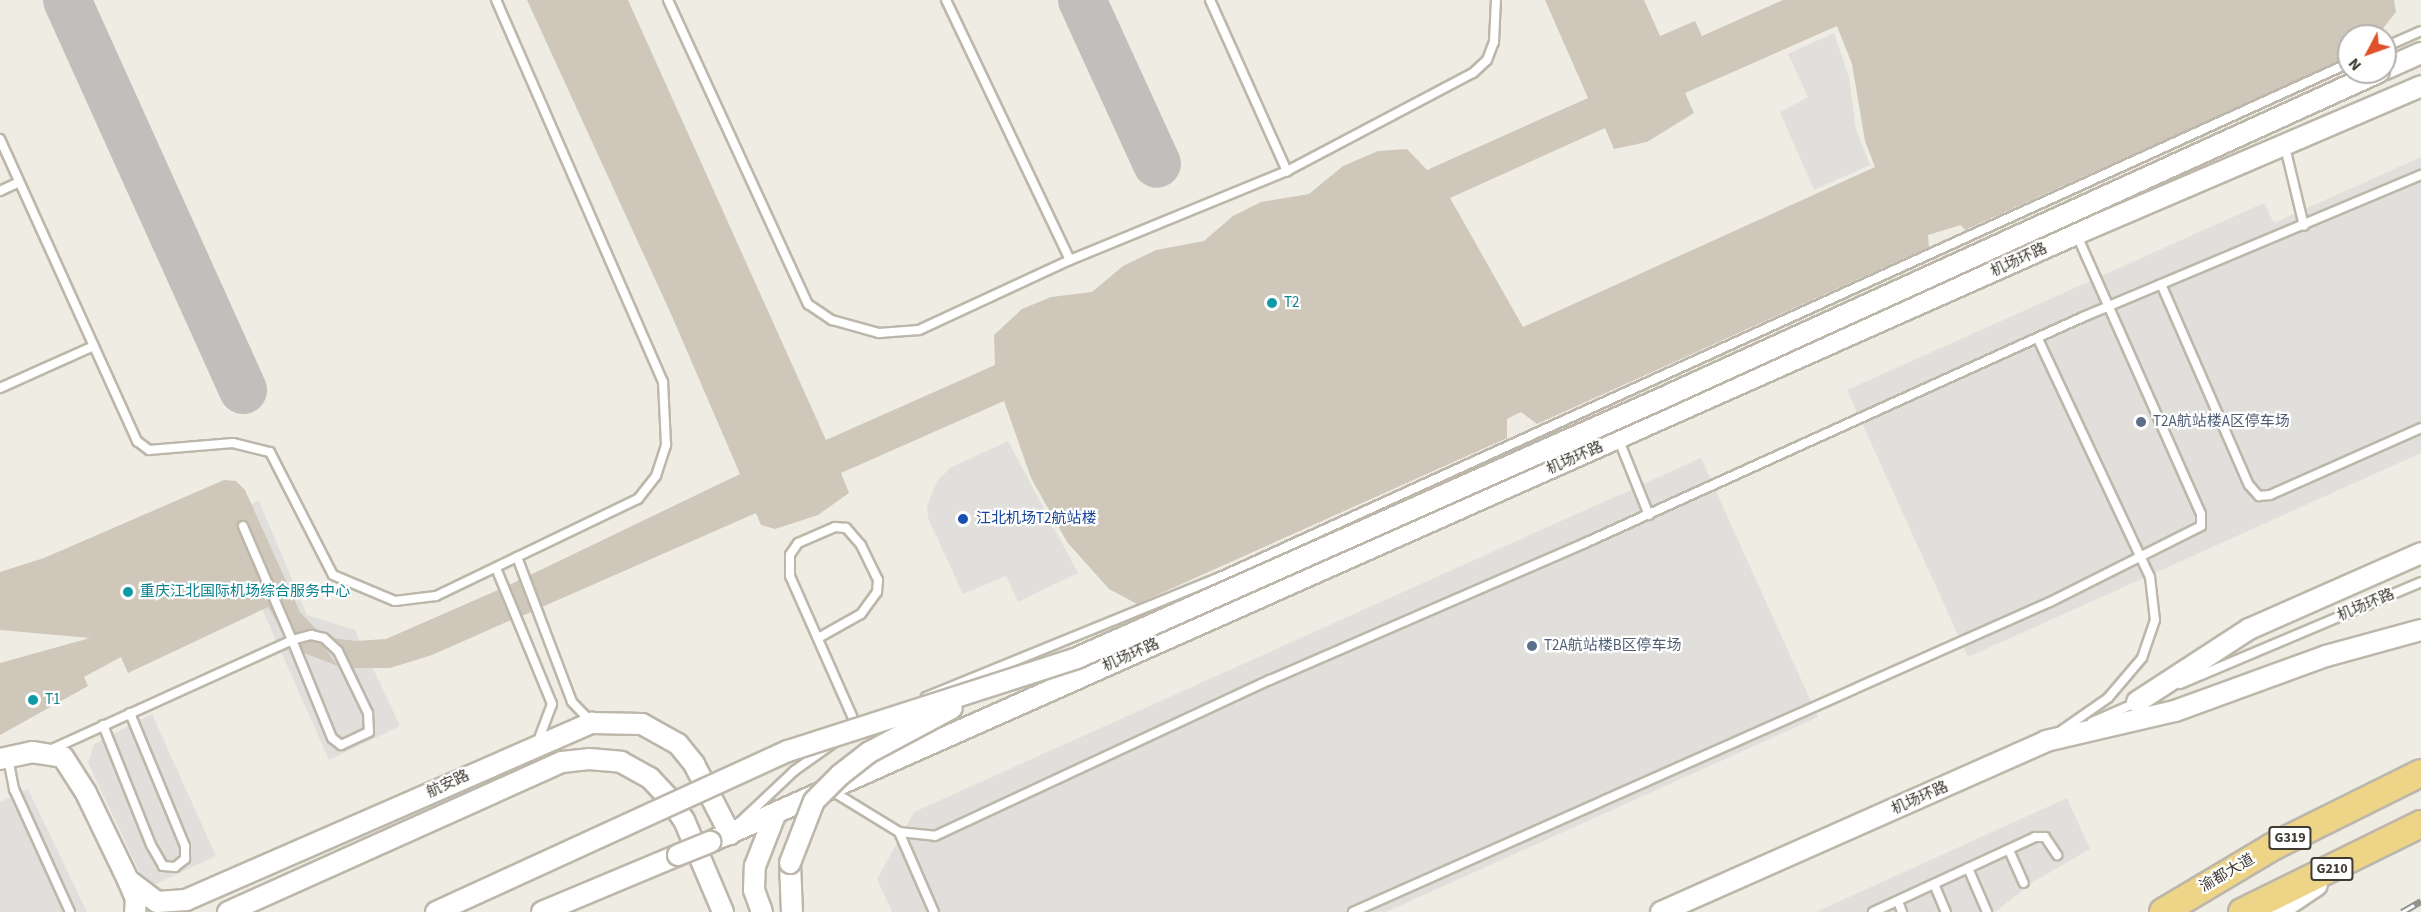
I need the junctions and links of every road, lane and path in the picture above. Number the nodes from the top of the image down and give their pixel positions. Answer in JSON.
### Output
{"nodes":[{"id":1,"x":496,"y":0,"type":"edge"},
{"id":2,"x":668,"y":0,"type":"edge"},
{"id":3,"x":946,"y":0,"type":"edge"},
{"id":4,"x":1210,"y":0,"type":"edge"},
{"id":5,"x":1496,"y":0,"type":"edge"},
{"id":6,"x":2421,"y":31,"type":"edge"},
{"id":7,"x":2397,"y":42,"type":"edge"},
{"id":8,"x":2421,"y":53,"type":"edge"},
{"id":9,"x":2397,"y":64,"type":"edge"},
{"id":10,"x":2337,"y":68,"type":"edge"},
{"id":11,"x":2353,"y":84,"type":"edge"},
{"id":12,"x":2421,"y":86,"type":"edge"},
{"id":13,"x":0,"y":139,"type":"edge"},
{"id":14,"x":2285,"y":147,"type":"junction"},
{"id":15,"x":1287,"y":171,"type":"junction"},
{"id":16,"x":2421,"y":175,"type":"edge"},
{"id":17,"x":19,"y":182,"type":"junction"},
{"id":18,"x":0,"y":191,"type":"edge"},
{"id":19,"x":2304,"y":225,"type":"junction"},
{"id":20,"x":2076,"y":234,"type":"junction"},
{"id":21,"x":1070,"y":260,"type":"junction"},
{"id":22,"x":2161,"y":284,"type":"junction"},
{"id":23,"x":2109,"y":306,"type":"junction"},
{"id":24,"x":2038,"y":339,"type":"junction"},
{"id":25,"x":94,"y":346,"type":"junction"},
{"id":26,"x":0,"y":388,"type":"edge"},
{"id":27,"x":2421,"y":428,"type":"edge"},
{"id":28,"x":1618,"y":438,"type":"junction"},
{"id":29,"x":1649,"y":515,"type":"junction"},
{"id":30,"x":243,"y":526,"type":"dead end"},
{"id":31,"x":2421,"y":553,"type":"edge"},
{"id":32,"x":2142,"y":557,"type":"junction"},
{"id":33,"x":517,"y":558,"type":"junction"},
{"id":34,"x":496,"y":568,"type":"junction"},
{"id":35,"x":2421,"y":582,"type":"edge"},
{"id":36,"x":2421,"y":630,"type":"edge"},
{"id":37,"x":820,"y":637,"type":"junction"},
{"id":38,"x":292,"y":640,"type":"junction"},
{"id":39,"x":983,"y":691,"type":"junction"},
{"id":40,"x":2137,"y":702,"type":"junction"},
{"id":41,"x":130,"y":713,"type":"junction"},
{"id":42,"x":592,"y":723,"type":"junction"},
{"id":43,"x":104,"y":725,"type":"junction"},
{"id":44,"x":857,"y":727,"type":"junction"},
{"id":45,"x":2046,"y":741,"type":"junction"},
{"id":46,"x":537,"y":746,"type":"junction"},
{"id":47,"x":48,"y":752,"type":"junction"},
{"id":48,"x":4,"y":758,"type":"edge"},
{"id":49,"x":2421,"y":772,"type":"edge"},
{"id":50,"x":831,"y":790,"type":"junction"},
{"id":51,"x":775,"y":815,"type":"junction"},
{"id":52,"x":2421,"y":824,"type":"edge"},
{"id":53,"x":899,"y":832,"type":"junction"},
{"id":54,"x":730,"y":834,"type":"junction"},
{"id":55,"x":2009,"y":850,"type":"junction"},
{"id":56,"x":2363,"y":854,"type":"junction"},
{"id":57,"x":2057,"y":855,"type":"dead end"},
{"id":58,"x":1968,"y":868,"type":"junction"},
{"id":59,"x":128,"y":880,"type":"junction"},
{"id":60,"x":2024,"y":883,"type":"dead end"},
{"id":61,"x":1934,"y":884,"type":"junction"},
{"id":62,"x":1699,"y":896,"type":"junction"},
{"id":63,"x":1898,"y":901,"type":"junction"},
{"id":64,"x":70,"y":912,"type":"edge"},
{"id":65,"x":135,"y":912,"type":"edge"},
{"id":66,"x":228,"y":912,"type":"edge"},
{"id":67,"x":436,"y":912,"type":"edge"},
{"id":68,"x":542,"y":912,"type":"edge"},
{"id":69,"x":723,"y":912,"type":"edge"},
{"id":70,"x":762,"y":912,"type":"edge"},
{"id":71,"x":792,"y":912,"type":"edge"},
{"id":72,"x":934,"y":912,"type":"edge"},
{"id":73,"x":1353,"y":912,"type":"edge"},
{"id":74,"x":1661,"y":912,"type":"edge"},
{"id":75,"x":1676,"y":912,"type":"edge"},
{"id":76,"x":1873,"y":912,"type":"edge"},
{"id":77,"x":1902,"y":912,"type":"edge"},
{"id":78,"x":1946,"y":912,"type":"edge"},
{"id":79,"x":1987,"y":912,"type":"edge"},
{"id":80,"x":2163,"y":912,"type":"edge"},
{"id":81,"x":2242,"y":912,"type":"edge"},
{"id":82,"x":2277,"y":912,"type":"edge"}],
"edges":[{"from":1,"to":33,"type":"lane"},
{"from":2,"to":21,"type":"lane"},
{"from":3,"to":21,"type":"lane"},
{"from":4,"to":15,"type":"lane"},
{"from":5,"to":15,"type":"lane"},
{"from":6,"to":7,"type":"lane"},
{"from":8,"to":9,"type":"street"},
{"from":10,"to":44,"type":"lane","name":"机场环路"},
{"from":11,"to":39,"type":"street","name":"机场环路","bridge":true},
{"from":12,"to":14,"type":"street","name":"机场环路"},
{"from":13,"to":17,"type":"lane"},
{"from":14,"to":19,"type":"lane"},
{"from":14,"to":20,"type":"street","name":"机场环路"},
{"from":15,"to":21,"type":"lane"},
{"from":16,"to":19,"type":"lane"},
{"from":17,"to":18,"type":"lane"},
{"from":17,"to":25,"type":"lane"},
{"from":19,"to":22,"type":"lane"},
{"from":20,"to":23,"type":"lane"},
{"from":20,"to":28,"type":"street","name":"机场环路"},
{"from":22,"to":23,"type":"lane"},
{"from":22,"to":27,"type":"lane"},
{"from":23,"to":24,"type":"lane"},
{"from":23,"to":32,"type":"lane"},
{"from":24,"to":29,"type":"lane"},
{"from":24,"to":32,"type":"lane"},
{"from":25,"to":26,"type":"lane"},
{"from":25,"to":34,"type":"lane"},
{"from":28,"to":29,"type":"lane"},
{"from":28,"to":50,"type":"street","name":"机场环路"},
{"from":29,"to":53,"type":"lane"},
{"from":30,"to":38,"type":"lane"},
{"from":31,"to":40,"type":"street"},
{"from":32,"to":45,"type":"lane"},
{"from":32,"to":73,"type":"lane"},
{"from":33,"to":34,"type":"lane"},
{"from":33,"to":42,"type":"lane"},
{"from":34,"to":46,"type":"lane"},
{"from":35,"to":40,"type":"lane","name":"机场环路"},
{"from":36,"to":45,"type":"street","name":"机场环路"},
{"from":37,"to":37,"type":"lane"},
{"from":37,"to":44,"type":"lane"},
{"from":38,"to":38,"type":"lane"},
{"from":38,"to":41,"type":"lane"},
{"from":39,"to":67,"type":"street","bridge":true},
{"from":39,"to":71,"type":"street","bridge":true},
{"from":40,"to":45,"type":"lane","name":"机场环路"},
{"from":41,"to":43,"type":"lane"},
{"from":41,"to":43,"type":"lane"},
{"from":42,"to":46,"type":"street","name":"航安路"},
{"from":42,"to":54,"type":"street","name":"航安路"},
{"from":43,"to":47,"type":"lane"},
{"from":44,"to":54,"type":"lane","name":"机场环路"},
{"from":45,"to":62,"type":"street","name":"机场环路"},
{"from":46,"to":59,"type":"street","name":"航安路"},
{"from":47,"to":48,"type":"street"},
{"from":47,"to":59,"type":"street"},
{"from":48,"to":64,"type":"lane"},
{"from":49,"to":80,"type":"highway","name":"渝都大道","number":"G319"},
{"from":50,"to":51,"type":"street","name":"机场环路"},
{"from":50,"to":53,"type":"lane"},
{"from":51,"to":54,"type":"street","name":"机场环路"},
{"from":51,"to":70,"type":"street"},
{"from":52,"to":56,"type":"highway","number":"G210"},
{"from":53,"to":72,"type":"lane"},
{"from":54,"to":68,"type":"street","name":"机场环路","bridge":true},
{"from":55,"to":57,"type":"lane"},
{"from":55,"to":58,"type":"lane"},
{"from":55,"to":60,"type":"lane"},
{"from":56,"to":81,"type":"highway","number":"G210"},
{"from":56,"to":82,"type":"street"},
{"from":58,"to":61,"type":"lane"},
{"from":58,"to":79,"type":"lane"},
{"from":59,"to":65,"type":"street"},
{"from":61,"to":63,"type":"lane"},
{"from":61,"to":78,"type":"lane"},
{"from":62,"to":74,"type":"street","name":"机场环路"},
{"from":62,"to":75,"type":"street"},
{"from":63,"to":76,"type":"lane"},
{"from":63,"to":77,"type":"lane"},
{"from":66,"to":69,"type":"street","name":"航安路"}]}
